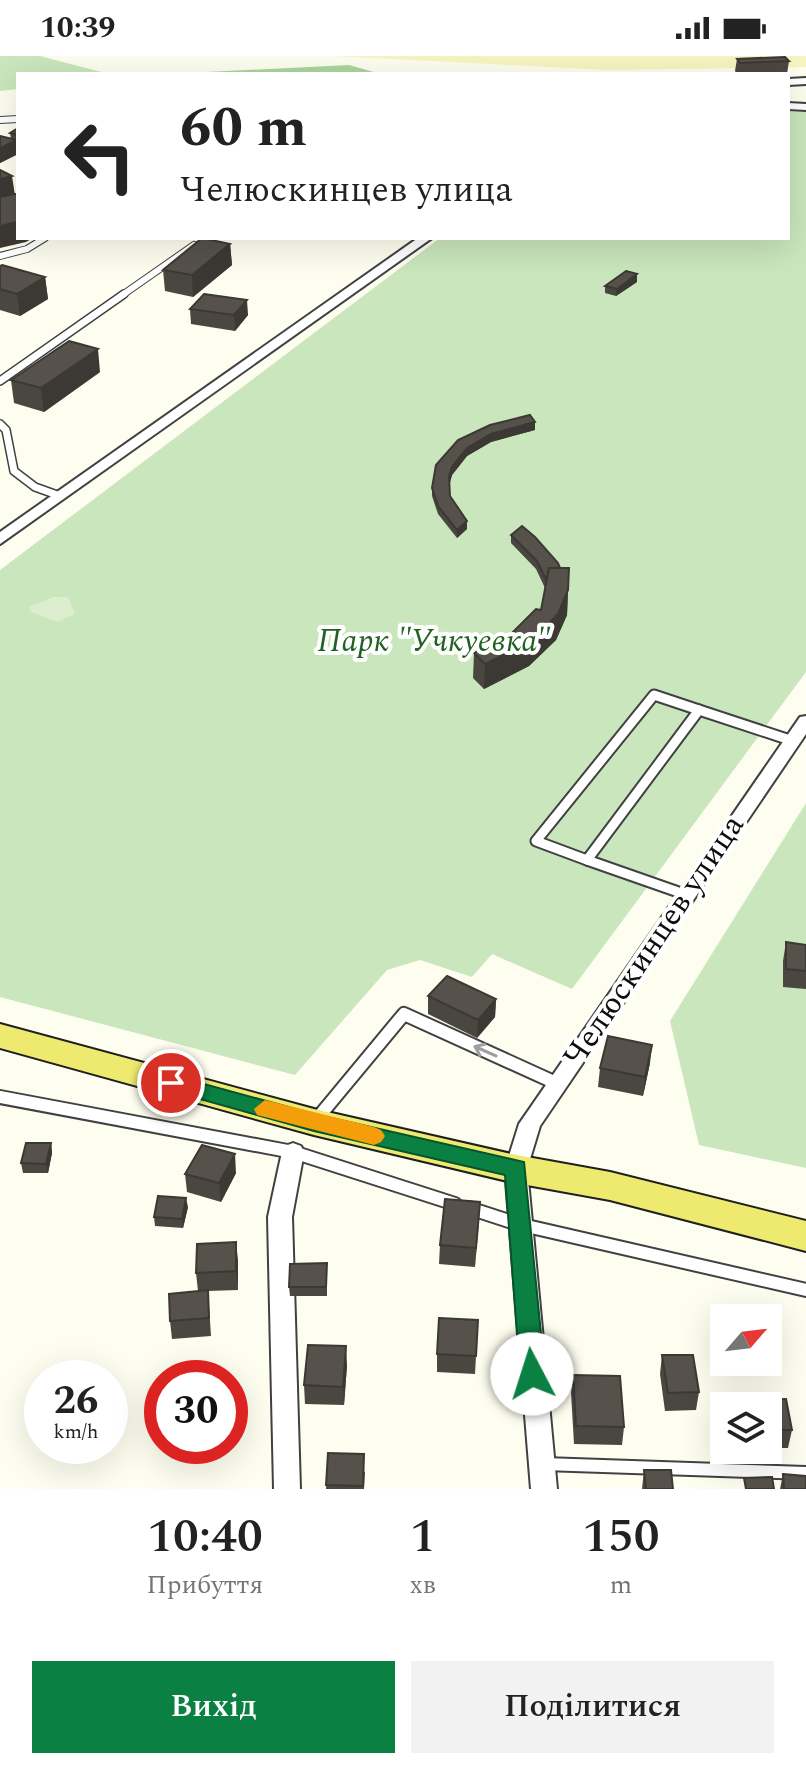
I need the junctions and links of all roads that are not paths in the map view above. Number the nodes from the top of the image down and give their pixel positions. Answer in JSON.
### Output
{"nodes":[{"id":1,"x":42,"y":240,"type":"edge"},
{"id":2,"x":418,"y":240,"type":"edge"},
{"id":3,"x":194,"y":245,"type":"edge"},
{"id":4,"x":0,"y":256,"type":"edge"},
{"id":5,"x":0,"y":381,"type":"edge"},
{"id":6,"x":0,"y":424,"type":"edge"},
{"id":7,"x":60,"y":496,"type":"junction"},
{"id":8,"x":0,"y":539,"type":"edge"},
{"id":9,"x":700,"y":709,"type":"junction"},
{"id":10,"x":806,"y":721,"type":"edge"},
{"id":11,"x":790,"y":740,"type":"junction"},
{"id":12,"x":587,"y":860,"type":"junction"},
{"id":13,"x":687,"y":895,"type":"junction"},
{"id":14,"x":0,"y":1036,"type":"edge"},
{"id":15,"x":556,"y":1083,"type":"junction"},
{"id":16,"x":0,"y":1097,"type":"edge"},
{"id":17,"x":314,"y":1122,"type":"junction"},
{"id":18,"x":293,"y":1152,"type":"junction"},
{"id":19,"x":516,"y":1169,"type":"junction"},
{"id":20,"x":518,"y":1224,"type":"junction"},
{"id":21,"x":806,"y":1236,"type":"edge"},
{"id":22,"x":806,"y":1290,"type":"edge"},
{"id":23,"x":806,"y":1473,"type":"edge"},
{"id":24,"x":542,"y":1477,"type":"edge"},
{"id":25,"x":287,"y":1489,"type":"edge"}],
"edges":[{"from":1,"to":4,"type":"lane"},
{"from":2,"to":7,"type":"street"},
{"from":3,"to":5,"type":"lane"},
{"from":6,"to":7,"type":"lane"},
{"from":7,"to":8,"type":"street"},
{"from":9,"to":11,"type":"lane"},
{"from":9,"to":12,"type":"lane"},
{"from":9,"to":12,"type":"lane"},
{"from":10,"to":11,"type":"street","name":"Челюскинцев улица"},
{"from":11,"to":13,"type":"street","name":"Челюскинцев улица"},
{"from":12,"to":13,"type":"lane"},
{"from":13,"to":15,"type":"street","name":"Челюскинцев улица"},
{"from":14,"to":17,"type":"main road"},
{"from":15,"to":17,"type":"lane","one_way":true},
{"from":15,"to":19,"type":"street","name":"Челюскинцев улица"},
{"from":16,"to":18,"type":"lane"},
{"from":17,"to":19,"type":"main road"},
{"from":18,"to":20,"type":"lane"},
{"from":18,"to":25,"type":"street"},
{"from":19,"to":20,"type":"street","name":"Челюскинцев улица"},
{"from":19,"to":21,"type":"main road"},
{"from":20,"to":22,"type":"lane"},
{"from":20,"to":24,"type":"street","name":"Челюскинцев улица"},
{"from":23,"to":24,"type":"lane"}]}
